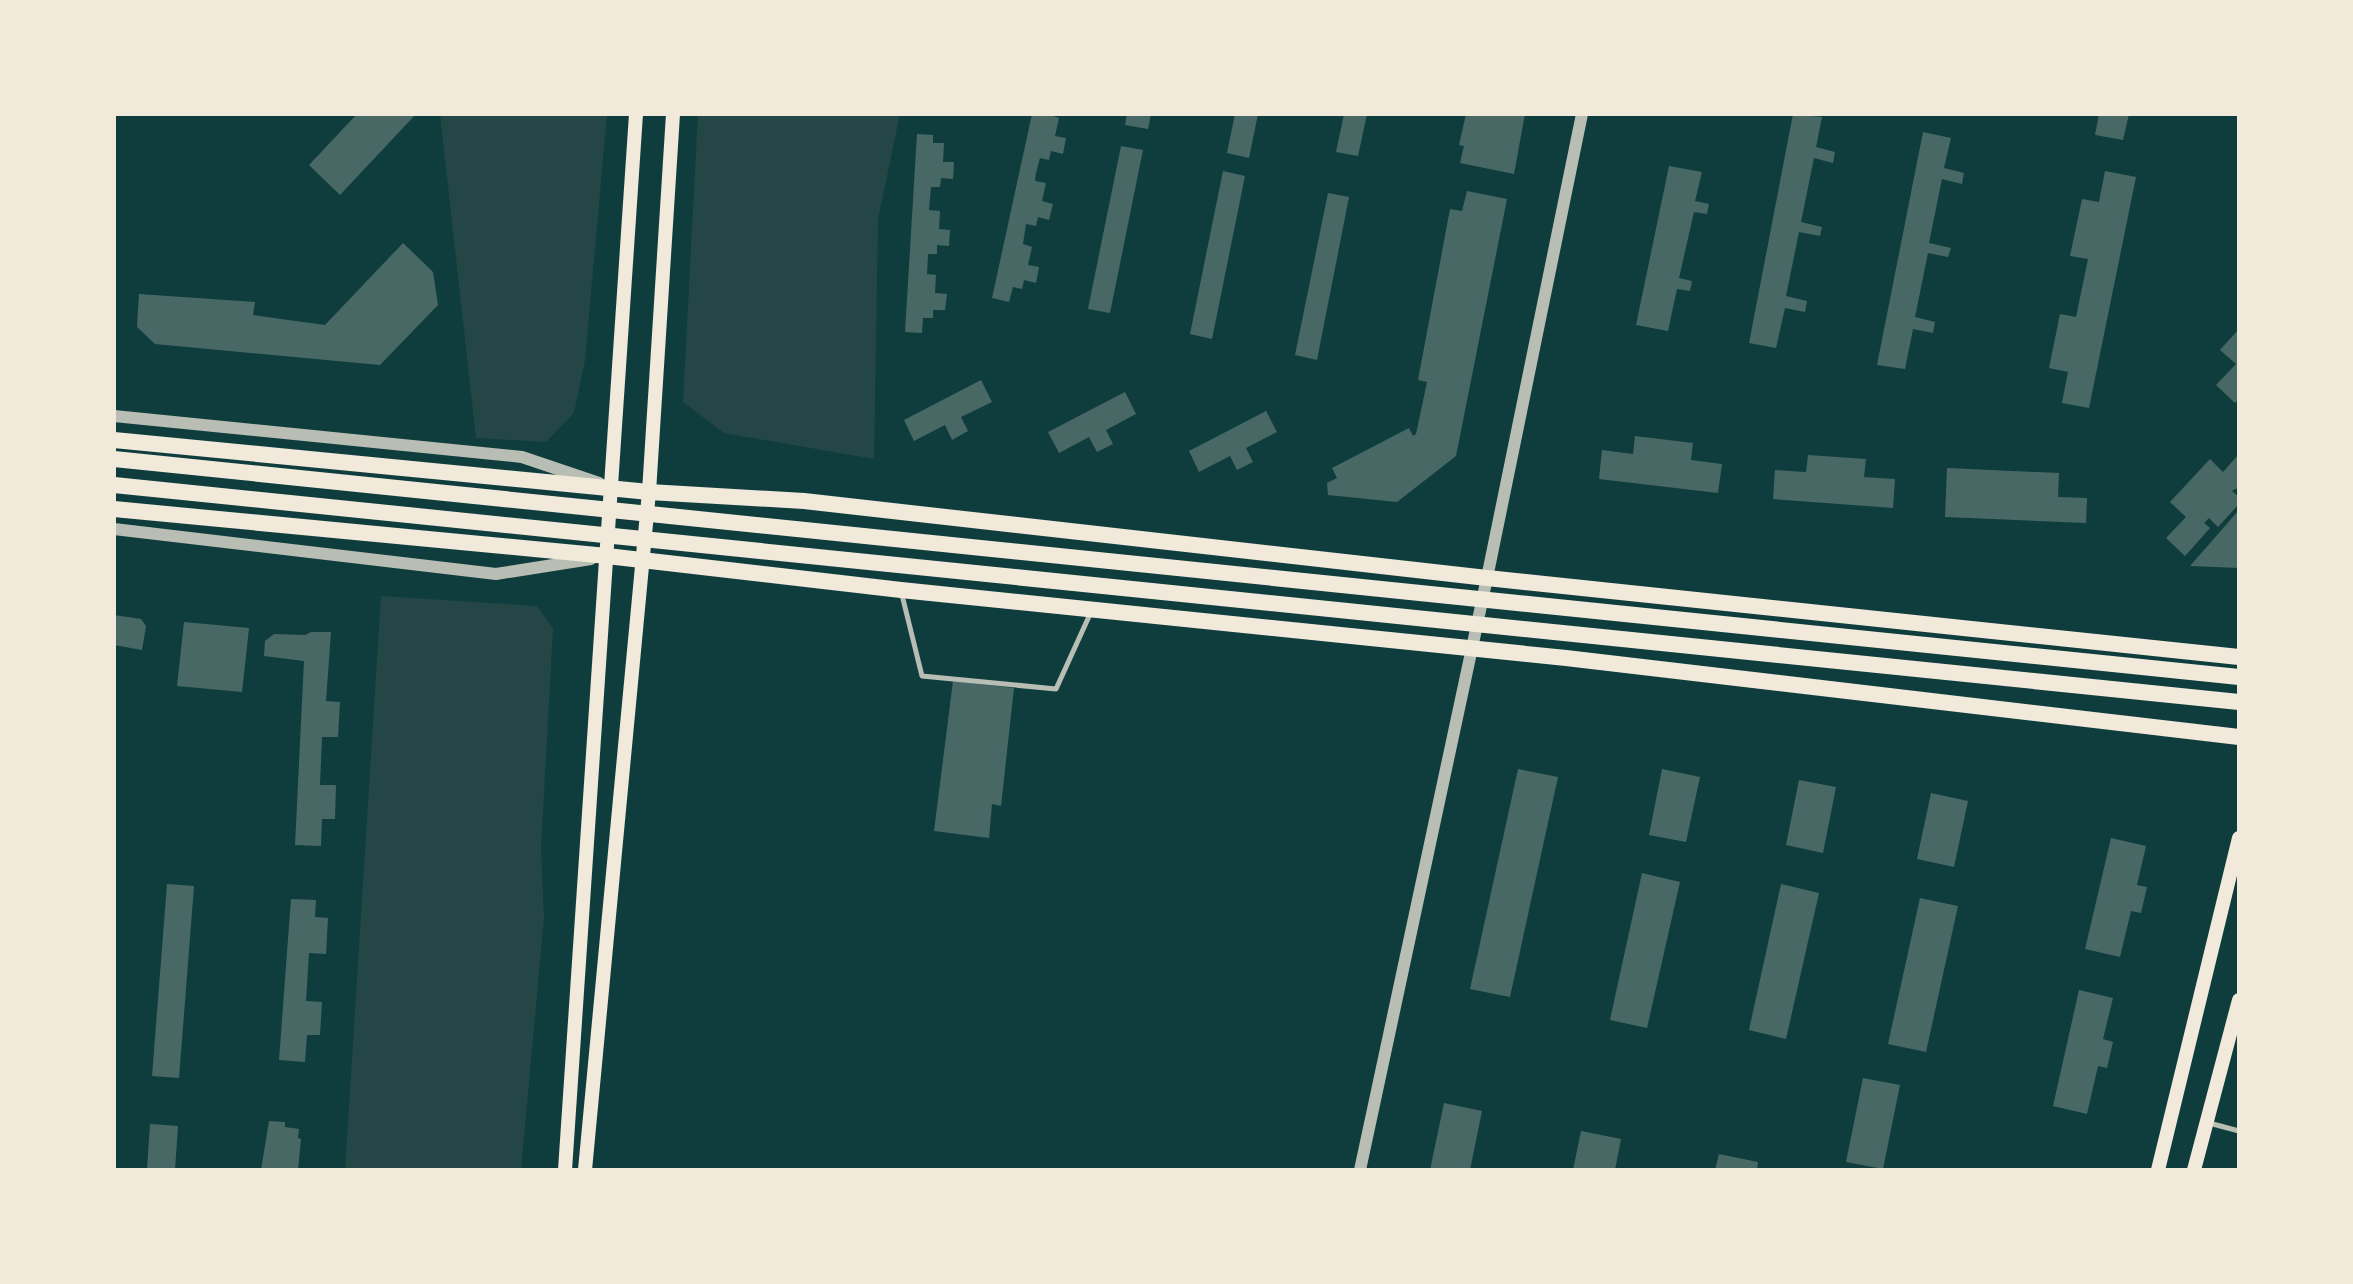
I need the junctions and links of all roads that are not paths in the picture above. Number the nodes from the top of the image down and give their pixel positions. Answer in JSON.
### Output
{"nodes":[{"id":1,"x":636,"y":114,"type":"edge"},
{"id":2,"x":673,"y":114,"type":"edge"},
{"id":3,"x":1582,"y":114,"type":"edge"},
{"id":4,"x":114,"y":416,"type":"edge"},
{"id":5,"x":114,"y":440,"type":"edge"},
{"id":6,"x":114,"y":459,"type":"edge"},
{"id":7,"x":114,"y":485,"type":"edge"},
{"id":8,"x":613,"y":488,"type":"junction"},
{"id":9,"x":649,"y":492,"type":"junction"},
{"id":10,"x":114,"y":509,"type":"edge"},
{"id":11,"x":114,"y":529,"type":"edge"},
{"id":12,"x":607,"y":556,"type":"junction"},
{"id":13,"x":643,"y":560,"type":"junction"},
{"id":14,"x":1487,"y":578,"type":"junction"},
{"id":15,"x":901,"y":590,"type":"junction"},
{"id":16,"x":1092,"y":610,"type":"junction"},
{"id":17,"x":1470,"y":648,"type":"junction"},
{"id":18,"x":2239,"y":657,"type":"edge"},
{"id":19,"x":2239,"y":677,"type":"edge"},
{"id":20,"x":2239,"y":702,"type":"edge"},
{"id":21,"x":2239,"y":737,"type":"edge"},
{"id":22,"x":2239,"y":838,"type":"edge"},
{"id":23,"x":2239,"y":1000,"type":"edge"},
{"id":24,"x":2207,"y":1122,"type":"junction"},
{"id":25,"x":2239,"y":1131,"type":"edge"},
{"id":26,"x":565,"y":1170,"type":"edge"},
{"id":27,"x":585,"y":1170,"type":"edge"},
{"id":28,"x":1360,"y":1170,"type":"edge"},
{"id":29,"x":2158,"y":1170,"type":"edge"},
{"id":30,"x":2194,"y":1170,"type":"edge"}],
"edges":[{"from":1,"to":8,"type":"main road"},
{"from":2,"to":9,"type":"main road"},
{"from":3,"to":14,"type":"street"},
{"from":4,"to":8,"type":"street"},
{"from":5,"to":8,"type":"main road"},
{"from":6,"to":19,"type":"main road"},
{"from":7,"to":20,"type":"main road"},
{"from":8,"to":9,"type":"main road"},
{"from":8,"to":12,"type":"main road"},
{"from":9,"to":13,"type":"main road"},
{"from":9,"to":14,"type":"main road"},
{"from":10,"to":12,"type":"main road"},
{"from":11,"to":12,"type":"street"},
{"from":12,"to":13,"type":"main road"},
{"from":12,"to":26,"type":"main road"},
{"from":13,"to":15,"type":"main road"},
{"from":13,"to":27,"type":"main road"},
{"from":14,"to":17,"type":"street"},
{"from":14,"to":18,"type":"main road"},
{"from":15,"to":16,"type":"main road"},
{"from":15,"to":16,"type":"lane"},
{"from":16,"to":17,"type":"main road"},
{"from":17,"to":21,"type":"main road"},
{"from":17,"to":28,"type":"street"},
{"from":22,"to":29,"type":"main road"},
{"from":23,"to":24,"type":"main road"},
{"from":24,"to":25,"type":"lane"},
{"from":24,"to":30,"type":"main road"}]}
